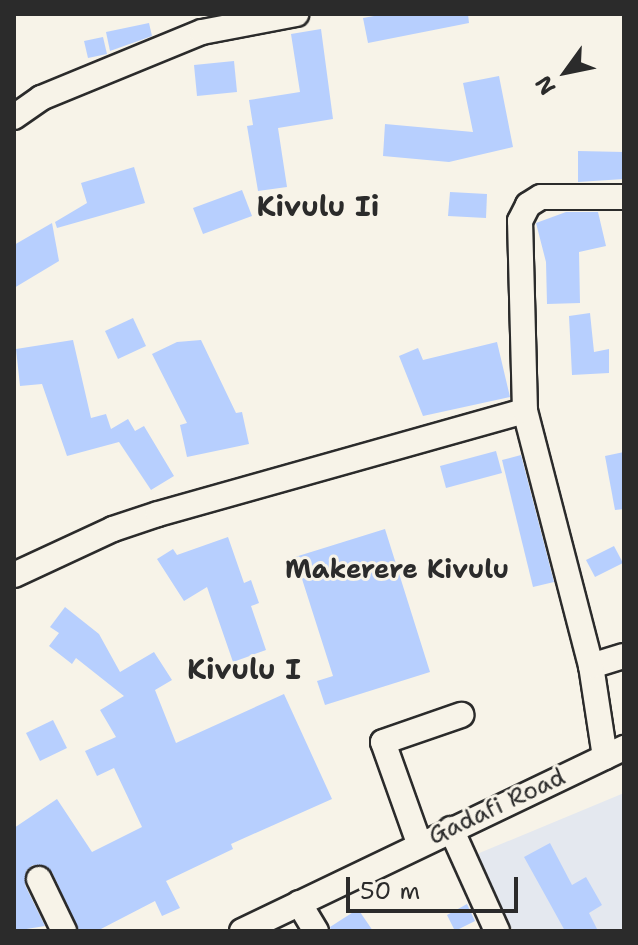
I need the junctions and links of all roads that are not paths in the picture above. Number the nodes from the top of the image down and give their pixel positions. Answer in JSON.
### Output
{"nodes":[{"id":1,"x":296,"y":14,"type":"edge"},
{"id":2,"x":14,"y":117,"type":"edge"},
{"id":3,"x":624,"y":197,"type":"edge"},
{"id":4,"x":525,"y":411,"type":"junction"},
{"id":5,"x":14,"y":575,"type":"edge"},
{"id":6,"x":624,"y":656,"type":"edge"},
{"id":7,"x":591,"y":666,"type":"junction"},
{"id":8,"x":461,"y":715,"type":"dead end"},
{"id":9,"x":614,"y":752,"type":"edge"},
{"id":10,"x":451,"y":829,"type":"junction"},
{"id":11,"x":419,"y":843,"type":"junction"},
{"id":12,"x":39,"y":879,"type":"dead end"},
{"id":13,"x":299,"y":903,"type":"junction"},
{"id":14,"x":64,"y":931,"type":"edge"},
{"id":15,"x":242,"y":931,"type":"edge"},
{"id":16,"x":316,"y":931,"type":"edge"},
{"id":17,"x":497,"y":931,"type":"edge"}],
"edges":[{"from":1,"to":2,"type":"street"},
{"from":3,"to":4,"type":"street"},
{"from":4,"to":5,"type":"street"},
{"from":4,"to":7,"type":"street"},
{"from":6,"to":7,"type":"street"},
{"from":7,"to":9,"type":"street"},
{"from":8,"to":11,"type":"street"},
{"from":9,"to":10,"type":"street","name":"Gadafi Road"},
{"from":10,"to":11,"type":"street","name":"Gadafi Road"},
{"from":10,"to":17,"type":"street"},
{"from":11,"to":13,"type":"street","name":"Gadafi Road"},
{"from":12,"to":14,"type":"street"},
{"from":13,"to":15,"type":"street","name":"Gadafi Road"},
{"from":13,"to":16,"type":"street"}]}
